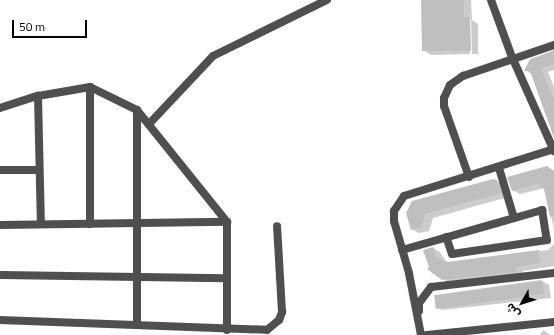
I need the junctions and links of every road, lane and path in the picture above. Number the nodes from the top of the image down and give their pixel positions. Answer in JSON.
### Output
{"nodes":[{"id":1,"x":328,"y":0,"type":"edge"},
{"id":2,"x":491,"y":0,"type":"edge"},
{"id":3,"x":554,"y":45,"type":"edge"},
{"id":4,"x":512,"y":57,"type":"junction"},
{"id":5,"x":90,"y":86,"type":"junction"},
{"id":6,"x":38,"y":96,"type":"junction"},
{"id":7,"x":0,"y":108,"type":"edge"},
{"id":8,"x":137,"y":110,"type":"junction"},
{"id":9,"x":149,"y":124,"type":"junction"},
{"id":10,"x":554,"y":150,"type":"edge"},
{"id":11,"x":499,"y":168,"type":"junction"},
{"id":12,"x":0,"y":170,"type":"edge"},
{"id":13,"x":39,"y":170,"type":"junction"},
{"id":14,"x":469,"y":177,"type":"junction"},
{"id":15,"x":514,"y":218,"type":"junction"},
{"id":16,"x":227,"y":222,"type":"junction"},
{"id":17,"x":138,"y":223,"type":"junction"},
{"id":18,"x":41,"y":224,"type":"junction"},
{"id":19,"x":90,"y":224,"type":"junction"},
{"id":20,"x":0,"y":225,"type":"edge"},
{"id":21,"x":277,"y":226,"type":"dead end"},
{"id":22,"x":446,"y":238,"type":"junction"},
{"id":23,"x":402,"y":250,"type":"junction"},
{"id":24,"x":554,"y":273,"type":"edge"},
{"id":25,"x":0,"y":275,"type":"edge"},
{"id":26,"x":137,"y":277,"type":"junction"},
{"id":27,"x":227,"y":278,"type":"junction"},
{"id":28,"x":419,"y":316,"type":"junction"},
{"id":29,"x":0,"y":320,"type":"edge"},
{"id":30,"x":554,"y":322,"type":"edge"},
{"id":31,"x":137,"y":325,"type":"junction"},
{"id":32,"x":227,"y":330,"type":"junction"},
{"id":33,"x":236,"y":335,"type":"edge"},
{"id":34,"x":421,"y":335,"type":"edge"},
{"id":35,"x":427,"y":335,"type":"edge"}],
"edges":[{"from":1,"to":9,"type":"street"},
{"from":2,"to":4,"type":"street"},
{"from":3,"to":4,"type":"street"},
{"from":4,"to":10,"type":"street"},
{"from":4,"to":14,"type":"street"},
{"from":5,"to":6,"type":"street"},
{"from":5,"to":8,"type":"street"},
{"from":5,"to":19,"type":"street"},
{"from":6,"to":7,"type":"street"},
{"from":6,"to":13,"type":"street"},
{"from":8,"to":9,"type":"street"},
{"from":8,"to":17,"type":"street"},
{"from":9,"to":16,"type":"street"},
{"from":10,"to":11,"type":"street"},
{"from":11,"to":14,"type":"street"},
{"from":11,"to":15,"type":"street"},
{"from":12,"to":13,"type":"street"},
{"from":13,"to":18,"type":"street"},
{"from":14,"to":23,"type":"street"},
{"from":15,"to":22,"type":"street"},
{"from":15,"to":22,"type":"street"},
{"from":16,"to":17,"type":"street"},
{"from":16,"to":27,"type":"street"},
{"from":17,"to":19,"type":"street"},
{"from":17,"to":26,"type":"street"},
{"from":18,"to":19,"type":"street"},
{"from":18,"to":20,"type":"street"},
{"from":21,"to":32,"type":"street"},
{"from":22,"to":23,"type":"street"},
{"from":23,"to":28,"type":"street"},
{"from":24,"to":28,"type":"street"},
{"from":25,"to":26,"type":"street"},
{"from":26,"to":27,"type":"street"},
{"from":26,"to":31,"type":"street"},
{"from":27,"to":32,"type":"street"},
{"from":28,"to":34,"type":"street"},
{"from":29,"to":31,"type":"street"},
{"from":30,"to":35,"type":"street"},
{"from":31,"to":32,"type":"street"},
{"from":32,"to":33,"type":"street"}]}
